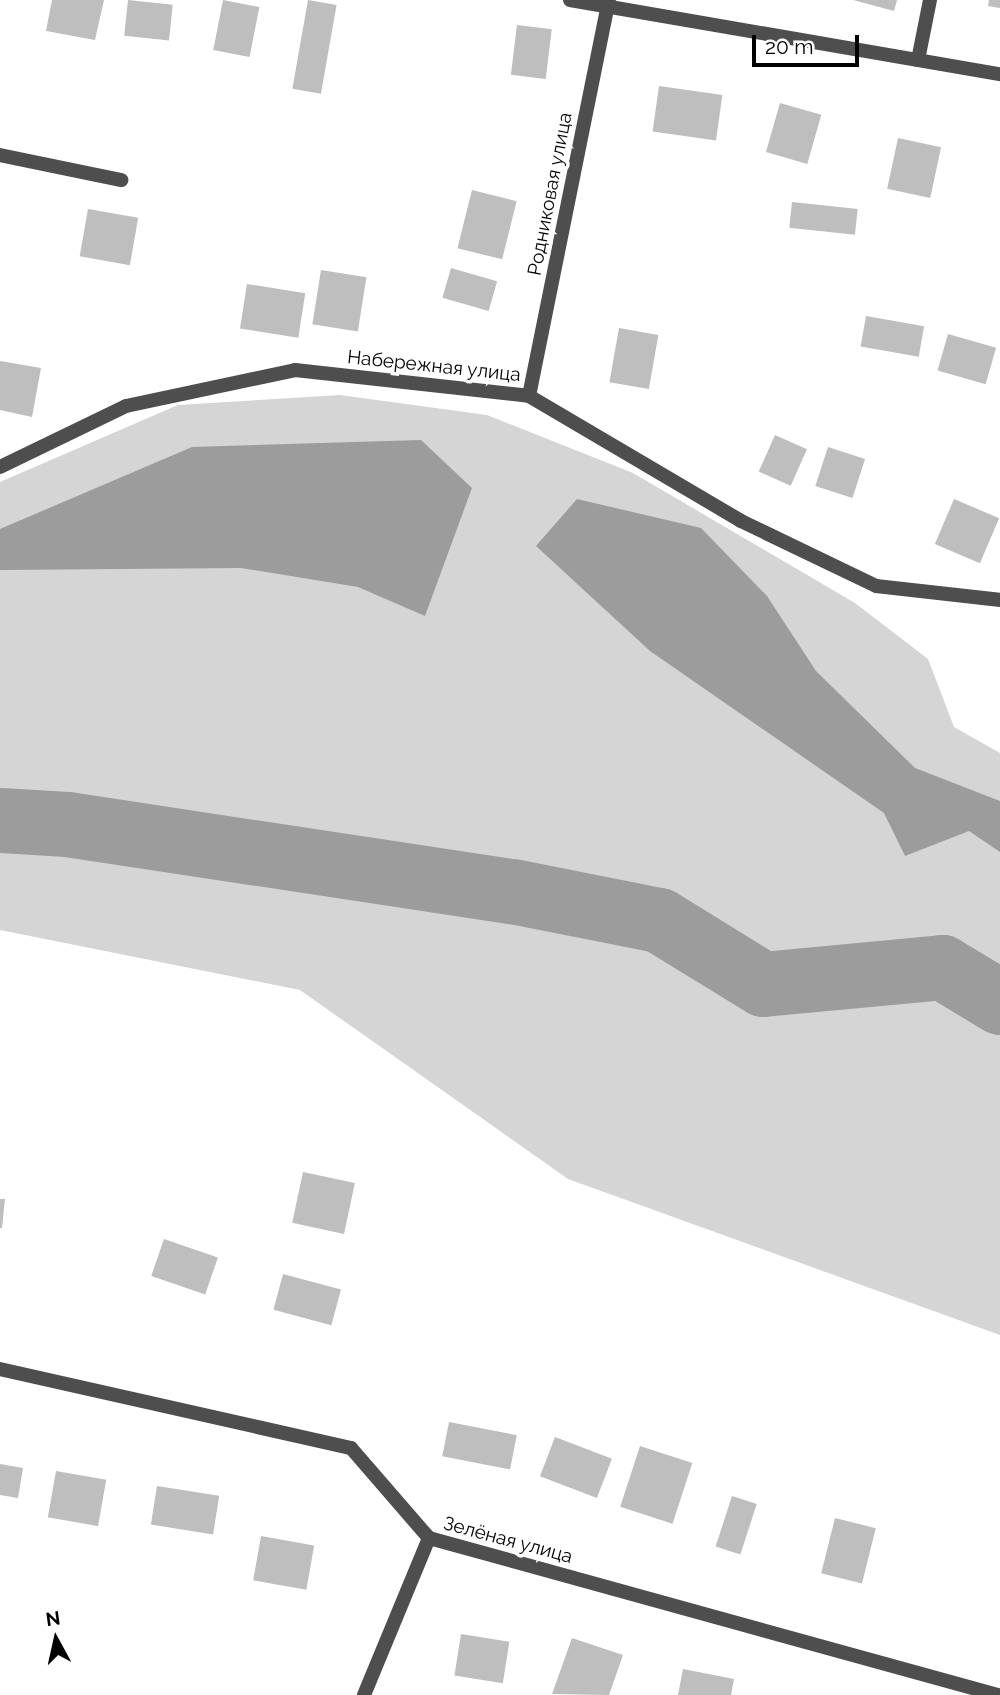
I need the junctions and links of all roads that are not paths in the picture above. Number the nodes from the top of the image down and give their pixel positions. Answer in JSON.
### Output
{"nodes":[{"id":1,"x":570,"y":0,"type":"edge"},
{"id":2,"x":930,"y":0,"type":"edge"},
{"id":3,"x":608,"y":4,"type":"edge"},
{"id":4,"x":919,"y":60,"type":"junction"},
{"id":5,"x":1000,"y":74,"type":"edge"},
{"id":6,"x":0,"y":155,"type":"edge"},
{"id":7,"x":121,"y":180,"type":"dead end"},
{"id":8,"x":528,"y":396,"type":"junction"},
{"id":9,"x":0,"y":467,"type":"edge"},
{"id":10,"x":1000,"y":600,"type":"edge"},
{"id":11,"x":0,"y":1369,"type":"edge"},
{"id":12,"x":429,"y":1538,"type":"junction"},
{"id":13,"x":363,"y":1695,"type":"edge"},
{"id":14,"x":998,"y":1695,"type":"edge"}],
"edges":[{"from":1,"to":3,"type":"street"},
{"from":2,"to":4,"type":"street"},
{"from":3,"to":4,"type":"street"},
{"from":3,"to":8,"type":"street","name":"Родниковая улица"},
{"from":4,"to":5,"type":"street"},
{"from":6,"to":7,"type":"street"},
{"from":8,"to":9,"type":"street","name":"Набережная улица"},
{"from":8,"to":10,"type":"street","name":"Набережная улица"},
{"from":11,"to":12,"type":"street","name":"Зелёная улица"},
{"from":12,"to":13,"type":"street"},
{"from":12,"to":14,"type":"street","name":"Зелёная улица"}]}
